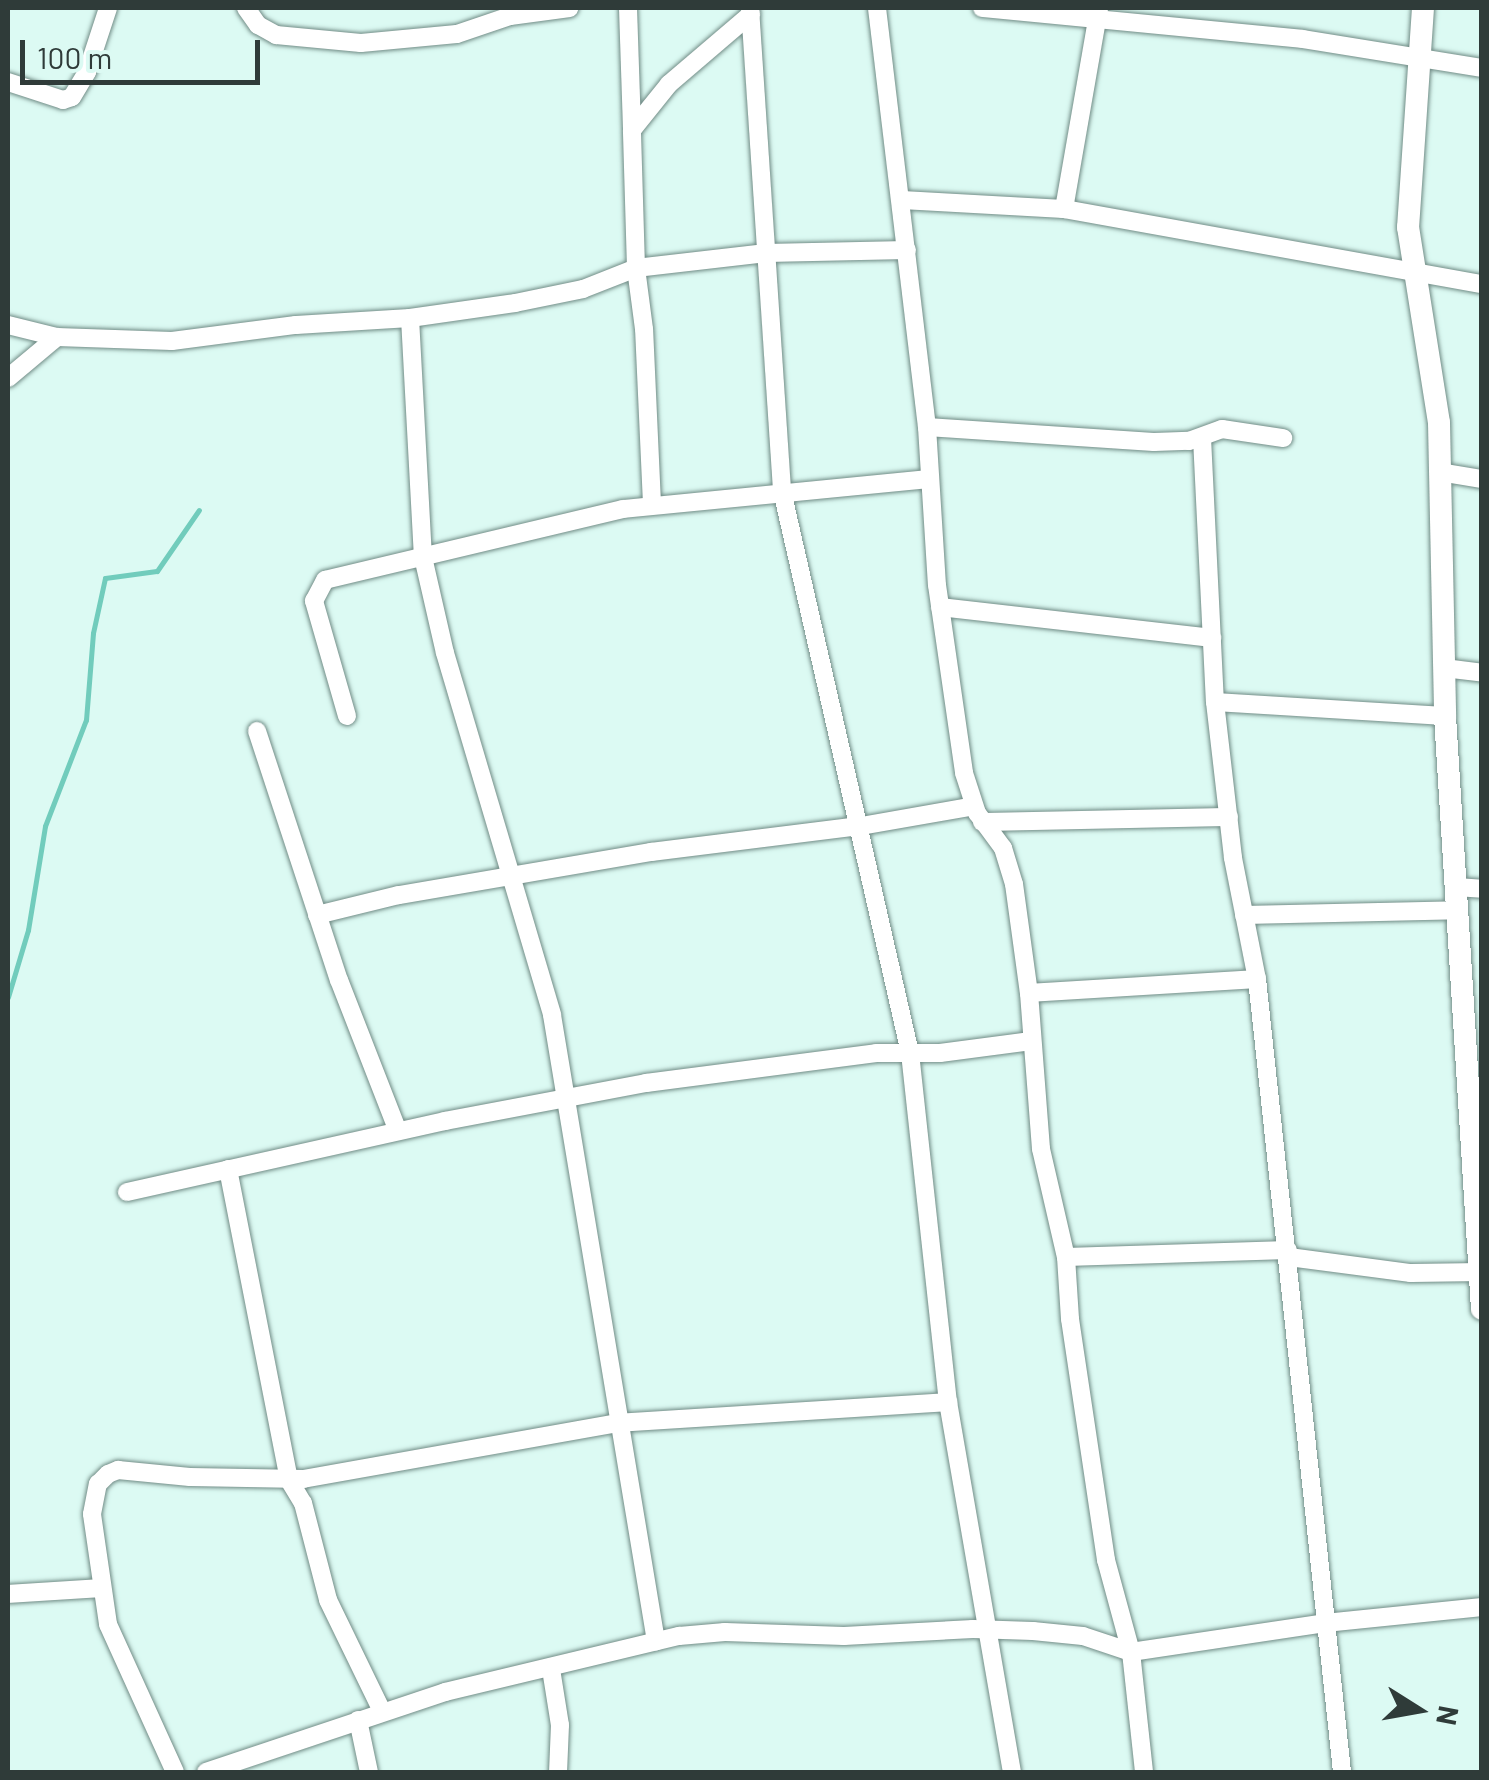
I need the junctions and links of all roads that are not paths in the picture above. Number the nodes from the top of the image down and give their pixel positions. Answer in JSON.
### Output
{"nodes":[{"id":1,"x":108,"y":8,"type":"edge"},
{"id":2,"x":246,"y":8,"type":"edge"},
{"id":3,"x":569,"y":8,"type":"edge"},
{"id":4,"x":628,"y":8,"type":"edge"},
{"id":5,"x":877,"y":8,"type":"edge"},
{"id":6,"x":982,"y":8,"type":"edge"},
{"id":7,"x":1423,"y":8,"type":"edge"},
{"id":8,"x":750,"y":11,"type":"edge"},
{"id":9,"x":1098,"y":14,"type":"edge"},
{"id":10,"x":1417,"y":58,"type":"junction"},
{"id":11,"x":1482,"y":68,"type":"edge"},
{"id":12,"x":8,"y":82,"type":"edge"},
{"id":13,"x":632,"y":130,"type":"junction"},
{"id":14,"x":902,"y":200,"type":"junction"},
{"id":15,"x":1064,"y":209,"type":"junction"},
{"id":16,"x":908,"y":250,"type":"junction"},
{"id":17,"x":766,"y":253,"type":"junction"},
{"id":18,"x":636,"y":268,"type":"junction"},
{"id":19,"x":1412,"y":274,"type":"junction"},
{"id":20,"x":1482,"y":284,"type":"edge"},
{"id":21,"x":410,"y":318,"type":"junction"},
{"id":22,"x":8,"y":326,"type":"edge"},
{"id":23,"x":57,"y":337,"type":"junction"},
{"id":24,"x":8,"y":378,"type":"edge"},
{"id":25,"x":927,"y":427,"type":"junction"},
{"id":26,"x":1202,"y":438,"type":"junction"},
{"id":27,"x":1283,"y":438,"type":"dead end"},
{"id":28,"x":1440,"y":472,"type":"junction"},
{"id":29,"x":928,"y":479,"type":"junction"},
{"id":30,"x":1482,"y":479,"type":"edge"},
{"id":31,"x":782,"y":491,"type":"junction"},
{"id":32,"x":652,"y":504,"type":"junction"},
{"id":33,"x":423,"y":557,"type":"junction"},
{"id":34,"x":940,"y":606,"type":"junction"},
{"id":35,"x":1212,"y":638,"type":"junction"},
{"id":36,"x":1444,"y":668,"type":"junction"},
{"id":37,"x":1482,"y":673,"type":"edge"},
{"id":38,"x":1215,"y":702,"type":"junction"},
{"id":39,"x":347,"y":716,"type":"dead end"},
{"id":40,"x":1445,"y":716,"type":"junction"},
{"id":41,"x":256,"y":731,"type":"dead end"},
{"id":42,"x":978,"y":814,"type":"junction"},
{"id":43,"x":1229,"y":818,"type":"junction"},
{"id":44,"x":861,"y":826,"type":"junction"},
{"id":45,"x":514,"y":877,"type":"junction"},
{"id":46,"x":1482,"y":889,"type":"edge"},
{"id":47,"x":1457,"y":899,"type":"junction"},
{"id":48,"x":317,"y":914,"type":"junction"},
{"id":49,"x":1244,"y":915,"type":"junction"},
{"id":50,"x":1257,"y":979,"type":"junction"},
{"id":51,"x":1029,"y":993,"type":"junction"},
{"id":52,"x":1031,"y":1041,"type":"junction"},
{"id":53,"x":910,"y":1053,"type":"junction"},
{"id":54,"x":568,"y":1098,"type":"junction"},
{"id":55,"x":398,"y":1132,"type":"junction"},
{"id":56,"x":1476,"y":1146,"type":"edge"},
{"id":57,"x":228,"y":1169,"type":"junction"},
{"id":58,"x":127,"y":1192,"type":"dead end"},
{"id":59,"x":1288,"y":1254,"type":"junction"},
{"id":60,"x":1066,"y":1257,"type":"junction"},
{"id":61,"x":1480,"y":1272,"type":"edge"},
{"id":62,"x":1482,"y":1308,"type":"edge"},
{"id":63,"x":948,"y":1402,"type":"junction"},
{"id":64,"x":617,"y":1423,"type":"junction"},
{"id":65,"x":290,"y":1480,"type":"junction"},
{"id":66,"x":101,"y":1588,"type":"junction"},
{"id":67,"x":8,"y":1594,"type":"edge"},
{"id":68,"x":1482,"y":1606,"type":"edge"},
{"id":69,"x":1325,"y":1623,"type":"junction"},
{"id":70,"x":990,"y":1630,"type":"junction"},
{"id":71,"x":656,"y":1641,"type":"junction"},
{"id":72,"x":1131,"y":1652,"type":"junction"},
{"id":73,"x":551,"y":1670,"type":"junction"},
{"id":74,"x":382,"y":1710,"type":"junction"},
{"id":75,"x":358,"y":1720,"type":"junction"},
{"id":76,"x":174,"y":1772,"type":"edge"},
{"id":77,"x":206,"y":1772,"type":"edge"},
{"id":78,"x":369,"y":1772,"type":"edge"},
{"id":79,"x":558,"y":1772,"type":"edge"},
{"id":80,"x":1012,"y":1772,"type":"edge"},
{"id":81,"x":1144,"y":1772,"type":"edge"},
{"id":82,"x":1342,"y":1772,"type":"edge"}],
"edges":[{"from":1,"to":12,"type":"street"},
{"from":2,"to":3,"type":"street"},
{"from":4,"to":13,"type":"street"},
{"from":5,"to":14,"type":"street"},
{"from":6,"to":9,"type":"street"},
{"from":7,"to":10,"type":"street"},
{"from":8,"to":13,"type":"street"},
{"from":8,"to":17,"type":"street"},
{"from":9,"to":10,"type":"street"},
{"from":9,"to":15,"type":"street"},
{"from":10,"to":11,"type":"street"},
{"from":10,"to":19,"type":"street"},
{"from":13,"to":18,"type":"street"},
{"from":14,"to":15,"type":"street"},
{"from":14,"to":16,"type":"street"},
{"from":15,"to":19,"type":"street"},
{"from":16,"to":17,"type":"street"},
{"from":16,"to":25,"type":"street"},
{"from":17,"to":18,"type":"street"},
{"from":17,"to":31,"type":"street"},
{"from":18,"to":21,"type":"street"},
{"from":18,"to":32,"type":"street"},
{"from":19,"to":20,"type":"street"},
{"from":19,"to":28,"type":"street"},
{"from":21,"to":23,"type":"street"},
{"from":21,"to":33,"type":"street"},
{"from":22,"to":23,"type":"street"},
{"from":23,"to":24,"type":"street"},
{"from":25,"to":26,"type":"street"},
{"from":25,"to":29,"type":"street"},
{"from":26,"to":27,"type":"street"},
{"from":26,"to":35,"type":"street"},
{"from":28,"to":30,"type":"street"},
{"from":28,"to":36,"type":"street"},
{"from":29,"to":31,"type":"street"},
{"from":29,"to":34,"type":"street"},
{"from":31,"to":32,"type":"street"},
{"from":31,"to":44,"type":"street"},
{"from":32,"to":33,"type":"street"},
{"from":33,"to":39,"type":"street"},
{"from":33,"to":45,"type":"street"},
{"from":34,"to":35,"type":"street"},
{"from":34,"to":42,"type":"street"},
{"from":35,"to":38,"type":"street"},
{"from":36,"to":37,"type":"street"},
{"from":36,"to":40,"type":"street"},
{"from":38,"to":40,"type":"street"},
{"from":38,"to":43,"type":"street"},
{"from":40,"to":47,"type":"street"},
{"from":41,"to":48,"type":"street"},
{"from":42,"to":43,"type":"street"},
{"from":42,"to":44,"type":"street"},
{"from":42,"to":51,"type":"street"},
{"from":43,"to":49,"type":"street"},
{"from":44,"to":45,"type":"street"},
{"from":44,"to":53,"type":"street"},
{"from":45,"to":48,"type":"street"},
{"from":45,"to":54,"type":"street"},
{"from":46,"to":47,"type":"street"},
{"from":47,"to":49,"type":"street"},
{"from":47,"to":56,"type":"street"},
{"from":48,"to":55,"type":"street"},
{"from":49,"to":50,"type":"street"},
{"from":50,"to":51,"type":"street"},
{"from":50,"to":59,"type":"street"},
{"from":51,"to":52,"type":"street"},
{"from":52,"to":53,"type":"street"},
{"from":52,"to":60,"type":"street"},
{"from":53,"to":54,"type":"street"},
{"from":53,"to":63,"type":"street"},
{"from":54,"to":55,"type":"street"},
{"from":54,"to":64,"type":"street"},
{"from":55,"to":57,"type":"street"},
{"from":56,"to":61,"type":"street"},
{"from":57,"to":58,"type":"street"},
{"from":57,"to":65,"type":"street"},
{"from":59,"to":60,"type":"street"},
{"from":59,"to":61,"type":"street"},
{"from":59,"to":69,"type":"street"},
{"from":60,"to":72,"type":"street"},
{"from":61,"to":62,"type":"street"},
{"from":63,"to":64,"type":"street"},
{"from":63,"to":70,"type":"street"},
{"from":64,"to":65,"type":"street"},
{"from":64,"to":71,"type":"street"},
{"from":65,"to":66,"type":"street"},
{"from":65,"to":74,"type":"street"},
{"from":66,"to":67,"type":"street"},
{"from":66,"to":76,"type":"street"},
{"from":68,"to":69,"type":"street"},
{"from":69,"to":72,"type":"street"},
{"from":69,"to":82,"type":"street"},
{"from":70,"to":71,"type":"street"},
{"from":70,"to":72,"type":"street"},
{"from":70,"to":80,"type":"street"},
{"from":71,"to":73,"type":"street"},
{"from":72,"to":81,"type":"street"},
{"from":73,"to":74,"type":"street"},
{"from":73,"to":79,"type":"street"},
{"from":74,"to":75,"type":"street"},
{"from":75,"to":77,"type":"street"},
{"from":75,"to":78,"type":"street"}]}
